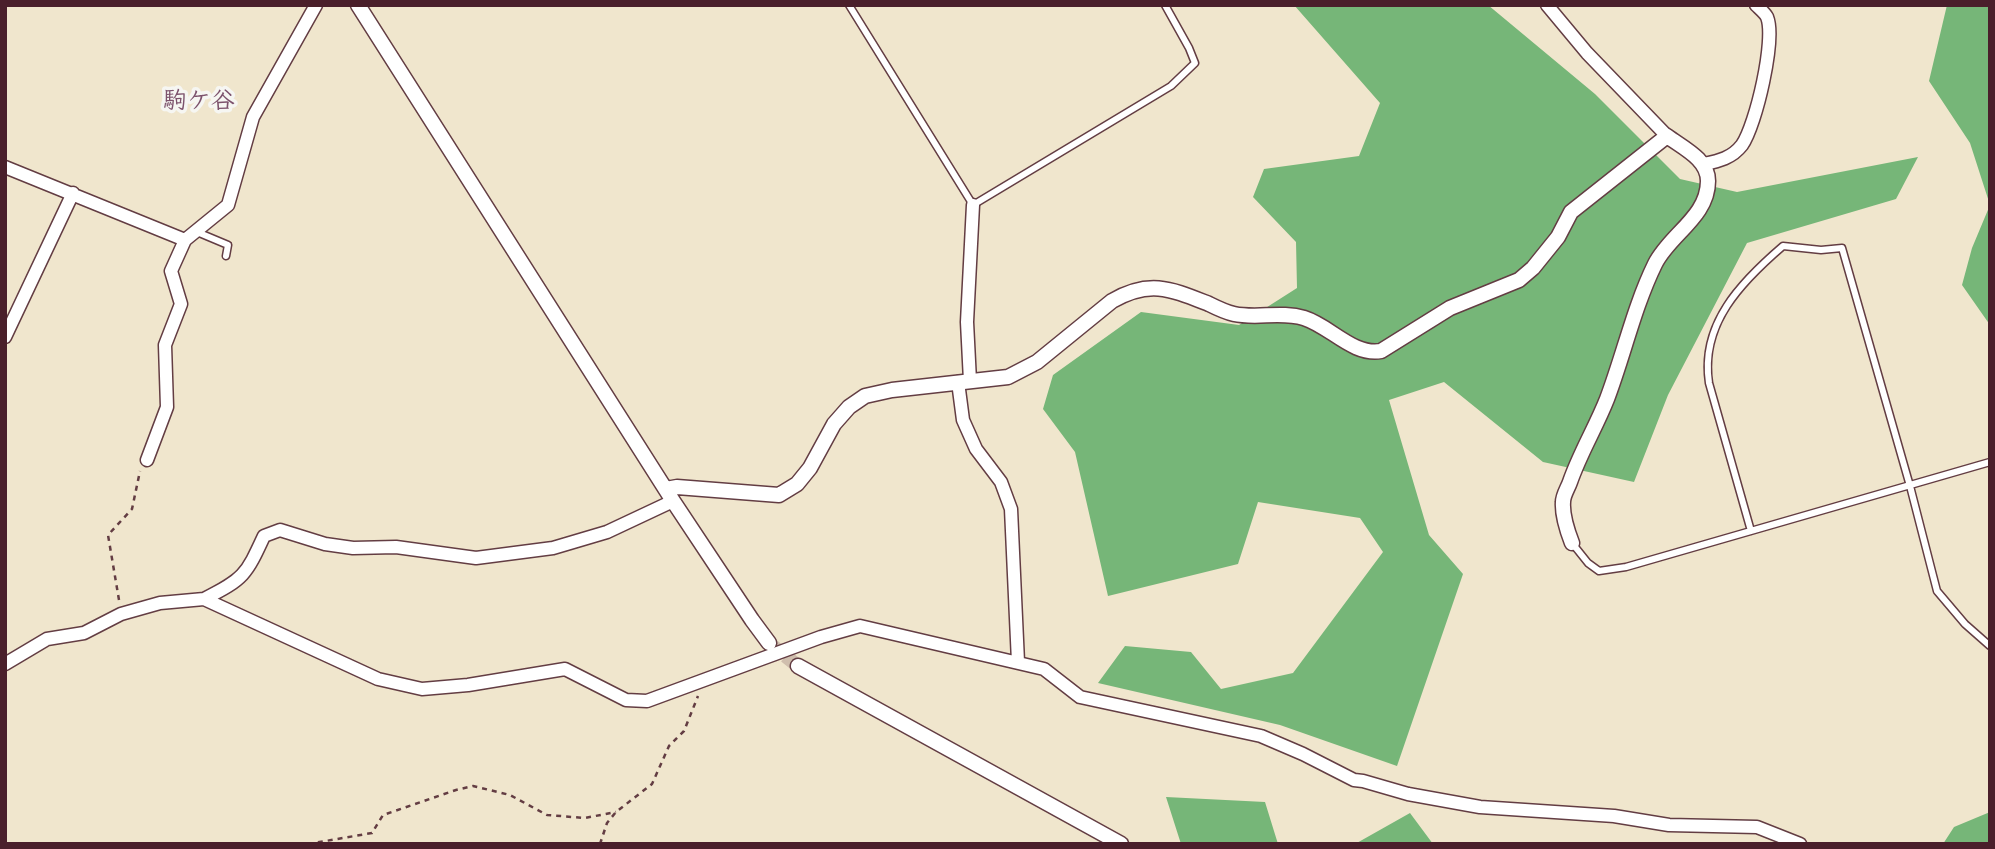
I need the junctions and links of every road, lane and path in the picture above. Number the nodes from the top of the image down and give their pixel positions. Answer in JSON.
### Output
{"nodes":[{"id":1,"x":316,"y":5,"type":"edge"},
{"id":2,"x":358,"y":5,"type":"edge"},
{"id":3,"x":849,"y":5,"type":"edge"},
{"id":4,"x":1165,"y":5,"type":"edge"},
{"id":5,"x":1547,"y":5,"type":"edge"},
{"id":6,"x":1756,"y":5,"type":"edge"},
{"id":7,"x":1667,"y":136,"type":"junction"},
{"id":8,"x":1704,"y":164,"type":"junction"},
{"id":9,"x":5,"y":167,"type":"edge"},
{"id":10,"x":73,"y":193,"type":"junction"},
{"id":11,"x":973,"y":205,"type":"junction"},
{"id":12,"x":190,"y":235,"type":"junction"},
{"id":13,"x":226,"y":256,"type":"dead end"},
{"id":14,"x":5,"y":337,"type":"edge"},
{"id":15,"x":964,"y":382,"type":"junction"},
{"id":16,"x":147,"y":460,"type":"joint"},
{"id":17,"x":1990,"y":462,"type":"edge"},
{"id":18,"x":1910,"y":486,"type":"junction"},
{"id":19,"x":670,"y":495,"type":"junction"},
{"id":20,"x":1751,"y":531,"type":"junction"},
{"id":21,"x":1572,"y":543,"type":"joint"},
{"id":22,"x":204,"y":599,"type":"junction"},
{"id":23,"x":121,"y":614,"type":"junction"},
{"id":24,"x":769,"y":643,"type":"tunnel mouth"},
{"id":25,"x":1990,"y":646,"type":"edge"},
{"id":26,"x":1018,"y":662,"type":"junction"},
{"id":27,"x":5,"y":664,"type":"edge"},
{"id":28,"x":798,"y":666,"type":"tunnel mouth"},
{"id":29,"x":696,"y":683,"type":"junction"},
{"id":30,"x":615,"y":812,"type":"junction"},
{"id":31,"x":308,"y":844,"type":"edge"},
{"id":32,"x":600,"y":844,"type":"edge"},
{"id":33,"x":1121,"y":844,"type":"edge"},
{"id":34,"x":1800,"y":844,"type":"edge"}],
"edges":[{"from":1,"to":12,"type":"street"},
{"from":2,"to":19,"type":"street"},
{"from":3,"to":11,"type":"lane"},
{"from":4,"to":11,"type":"lane"},
{"from":5,"to":7,"type":"street"},
{"from":6,"to":8,"type":"street"},
{"from":7,"to":8,"type":"street"},
{"from":7,"to":15,"type":"street"},
{"from":8,"to":21,"type":"street"},
{"from":9,"to":10,"type":"street"},
{"from":10,"to":12,"type":"street"},
{"from":10,"to":14,"type":"street"},
{"from":11,"to":15,"type":"street"},
{"from":12,"to":13,"type":"lane"},
{"from":12,"to":16,"type":"street"},
{"from":15,"to":19,"type":"street"},
{"from":15,"to":26,"type":"street"},
{"from":16,"to":23,"type":"path"},
{"from":17,"to":18,"type":"lane"},
{"from":18,"to":20,"type":"lane"},
{"from":18,"to":20,"type":"lane"},
{"from":18,"to":25,"type":"lane"},
{"from":19,"to":22,"type":"street"},
{"from":19,"to":24,"type":"street"},
{"from":20,"to":21,"type":"lane"},
{"from":22,"to":23,"type":"street"},
{"from":22,"to":29,"type":"street"},
{"from":23,"to":27,"type":"street"},
{"from":26,"to":29,"type":"street"},
{"from":26,"to":34,"type":"street"},
{"from":28,"to":33,"type":"street"},
{"from":29,"to":30,"type":"path"},
{"from":30,"to":31,"type":"path"},
{"from":30,"to":32,"type":"path"}]}
